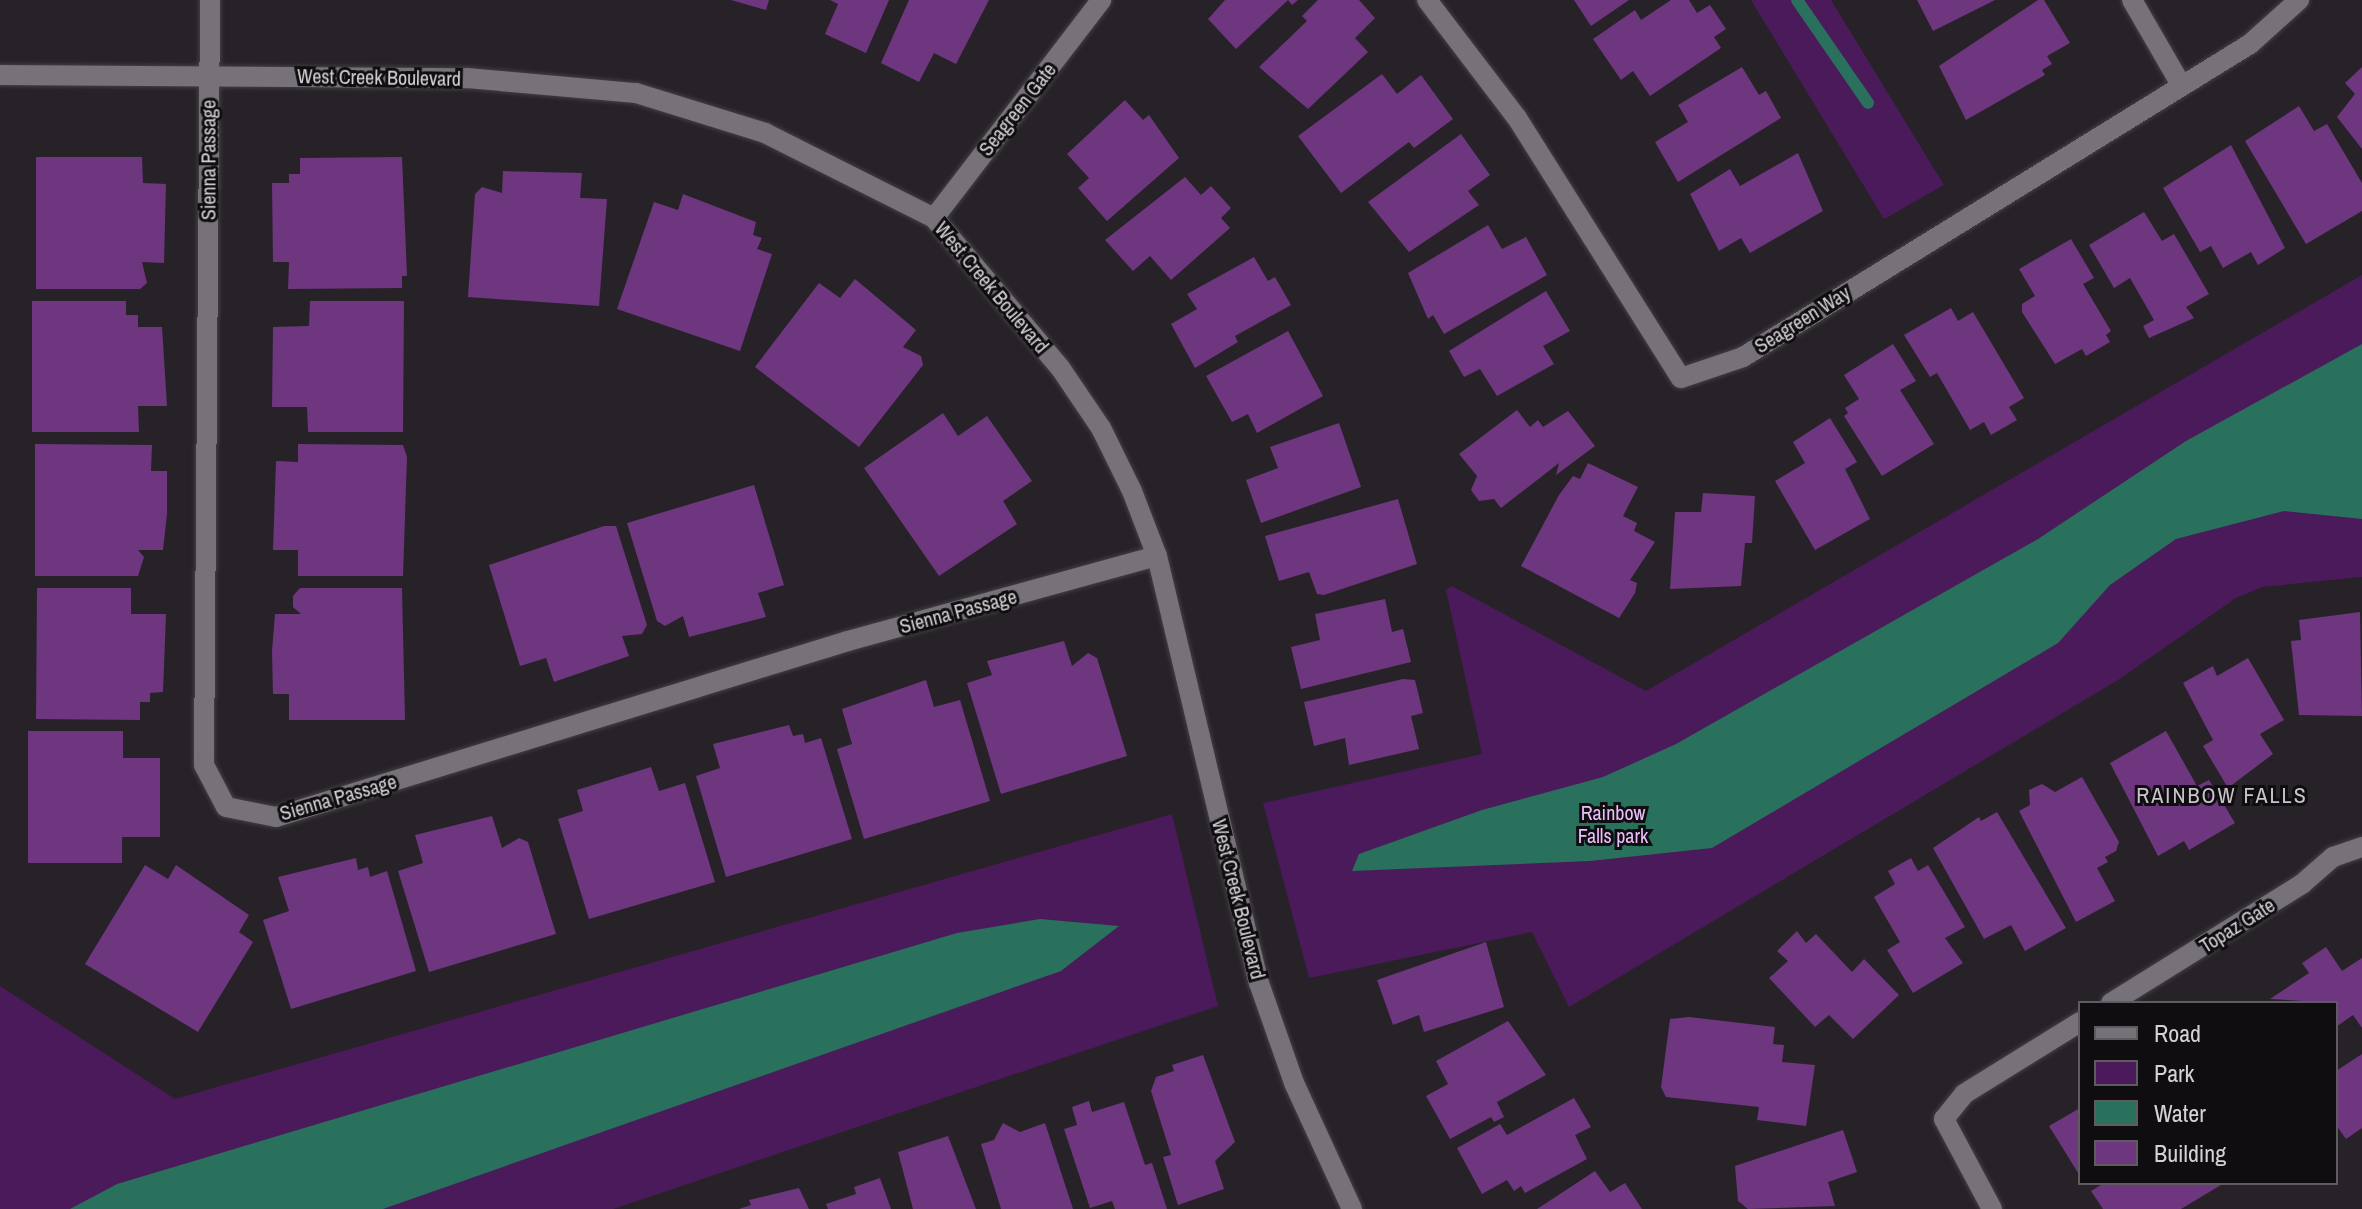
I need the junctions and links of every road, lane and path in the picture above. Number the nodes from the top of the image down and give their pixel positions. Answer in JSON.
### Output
{"nodes":[{"id":1,"x":210,"y":0,"type":"edge"},
{"id":2,"x":1101,"y":0,"type":"edge"},
{"id":3,"x":1427,"y":0,"type":"edge"},
{"id":4,"x":2132,"y":0,"type":"edge"},
{"id":5,"x":2299,"y":0,"type":"edge"},
{"id":6,"x":208,"y":74,"type":"junction"},
{"id":7,"x":0,"y":75,"type":"edge"},
{"id":8,"x":2181,"y":85,"type":"junction"},
{"id":9,"x":934,"y":218,"type":"junction"},
{"id":10,"x":1157,"y":556,"type":"junction"},
{"id":11,"x":2362,"y":847,"type":"edge"},
{"id":12,"x":2114,"y":1001,"type":"edge"},
{"id":13,"x":2078,"y":1023,"type":"edge"},
{"id":14,"x":1352,"y":1209,"type":"edge"},
{"id":15,"x":1992,"y":1209,"type":"edge"}],
"edges":[{"from":1,"to":6,"type":"street"},
{"from":2,"to":9,"type":"street","name":"Seagreen Gate"},
{"from":3,"to":8,"type":"street","name":"Seagreen Way"},
{"from":4,"to":8,"type":"street"},
{"from":5,"to":8,"type":"street","name":"Seagreen Way"},
{"from":6,"to":7,"type":"street","name":"West Creek Boulevard"},
{"from":6,"to":9,"type":"street","name":"West Creek Boulevard"},
{"from":6,"to":10,"type":"street","name":"Sienna Passage"},
{"from":9,"to":10,"type":"street","name":"West Creek Boulevard"},
{"from":10,"to":14,"type":"street","name":"West Creek Boulevard"},
{"from":11,"to":12,"type":"street","name":"Topaz Gate"},
{"from":13,"to":15,"type":"street"}]}
